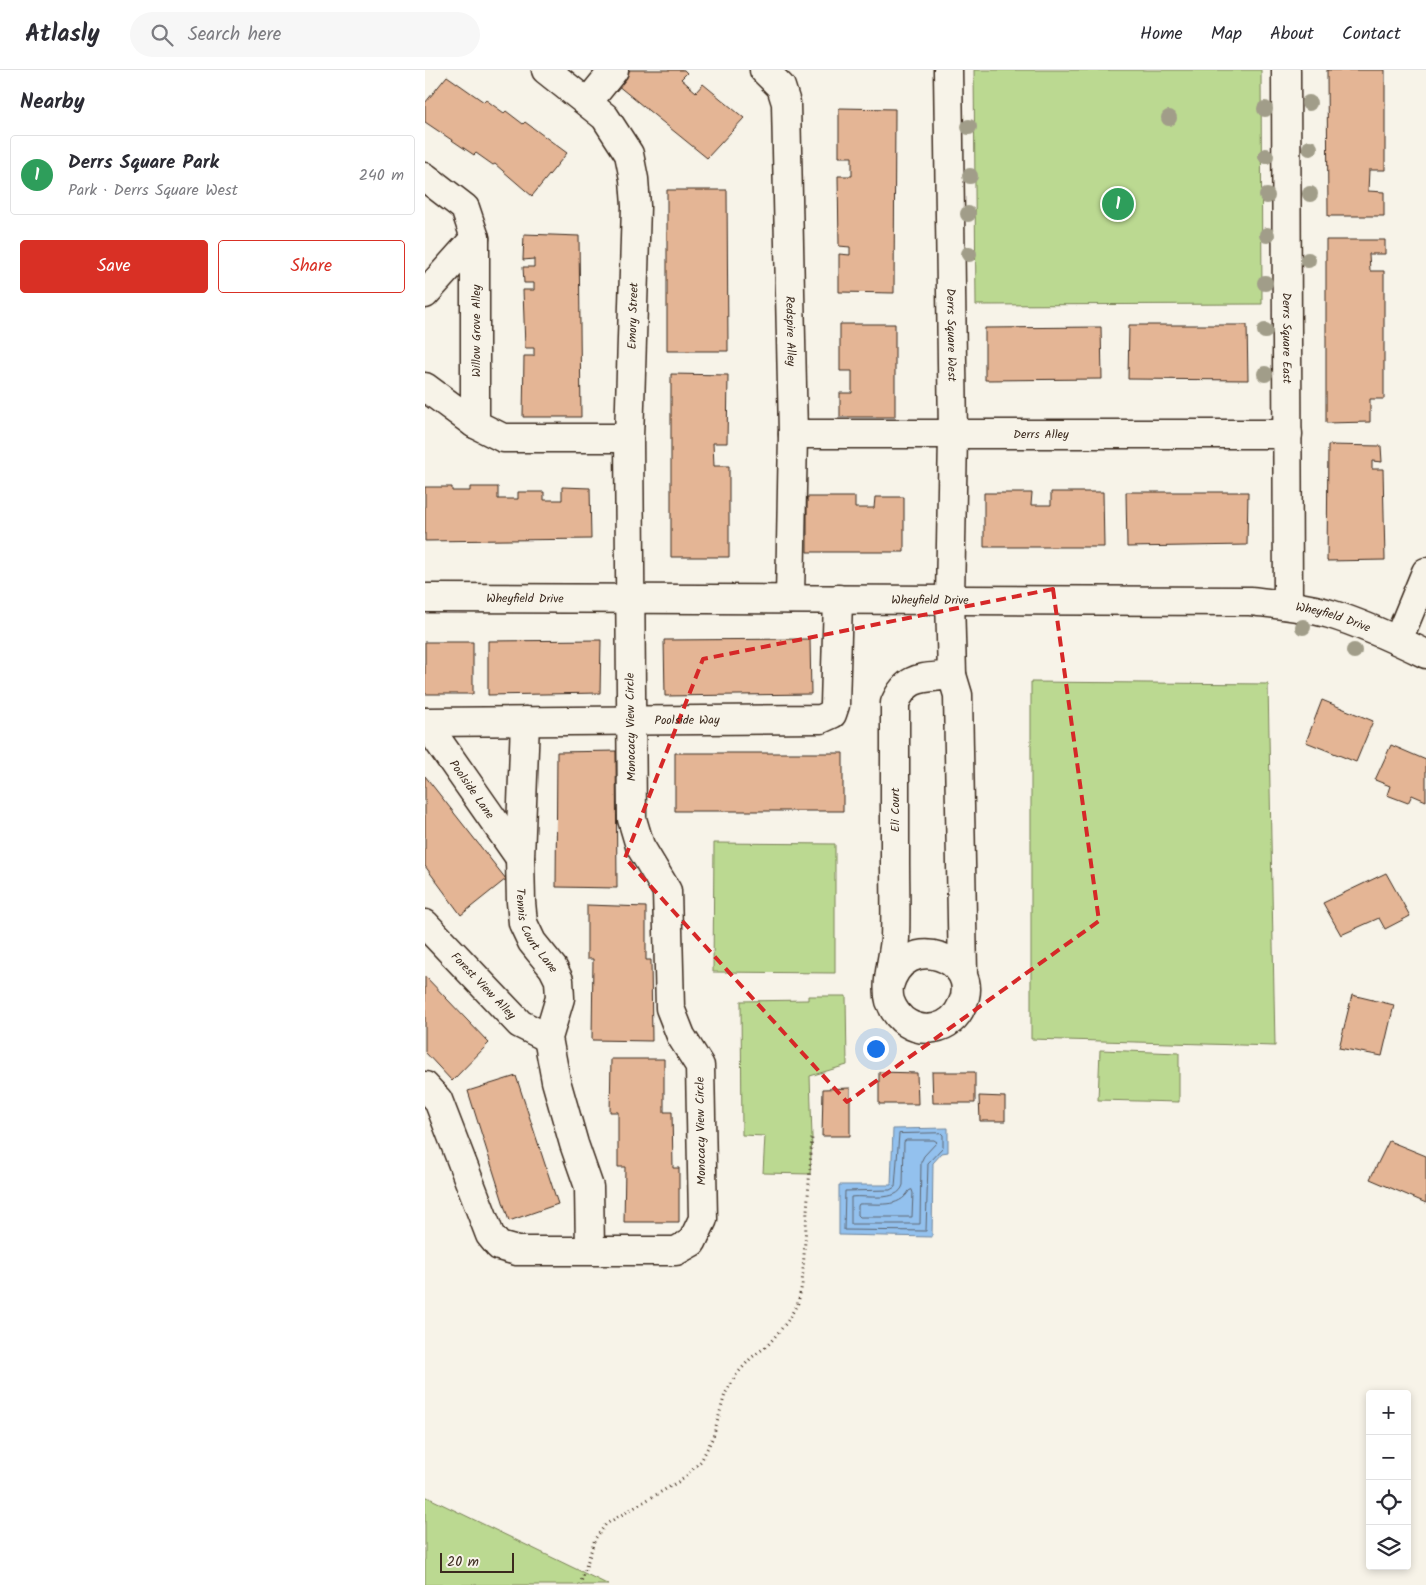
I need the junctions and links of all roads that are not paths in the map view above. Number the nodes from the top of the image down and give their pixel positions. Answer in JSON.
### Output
{"nodes":[{"id":1,"x":546,"y":70,"type":"edge"},
{"id":2,"x":614,"y":70,"type":"edge"},
{"id":3,"x":764,"y":70,"type":"edge"},
{"id":4,"x":948,"y":70,"type":"edge"},
{"id":5,"x":1286,"y":70,"type":"edge"},
{"id":6,"x":588,"y":102,"type":"junction"},
{"id":7,"x":425,"y":177,"type":"edge"},
{"id":8,"x":475,"y":238,"type":"junction"},
{"id":9,"x":425,"y":294,"type":"edge"},
{"id":10,"x":425,"y":386,"type":"edge"},
{"id":11,"x":475,"y":424,"type":"junction"},
{"id":12,"x":793,"y":434,"type":"junction"},
{"id":13,"x":1287,"y":434,"type":"junction"},
{"id":14,"x":953,"y":435,"type":"junction"},
{"id":15,"x":629,"y":438,"type":"junction"},
{"id":16,"x":1426,"y":572,"type":"edge"},
{"id":17,"x":425,"y":598,"type":"edge"},
{"id":18,"x":630,"y":598,"type":"junction"},
{"id":19,"x":790,"y":598,"type":"junction"},
{"id":20,"x":838,"y":599,"type":"junction"},
{"id":21,"x":950,"y":599,"type":"junction"},
{"id":22,"x":1288,"y":605,"type":"junction"},
{"id":23,"x":1398,"y":640,"type":"junction"},
{"id":24,"x":1426,"y":654,"type":"edge"},
{"id":25,"x":952,"y":675,"type":"junction"},
{"id":26,"x":631,"y":720,"type":"junction"},
{"id":27,"x":525,"y":721,"type":"junction"},
{"id":28,"x":425,"y":722,"type":"edge"},
{"id":29,"x":520,"y":858,"type":"junction"},
{"id":30,"x":425,"y":924,"type":"edge"},
{"id":31,"x":963,"y":975,"type":"junction"},
{"id":32,"x":889,"y":986,"type":"junction"},
{"id":33,"x":549,"y":1038,"type":"junction"},
{"id":34,"x":425,"y":1086,"type":"edge"},
{"id":35,"x":590,"y":1250,"type":"junction"}],
"edges":[{"from":1,"to":6,"type":"street","name":"Emory Street"},
{"from":2,"to":6,"type":"street"},
{"from":3,"to":12,"type":"street","name":"Redspire Alley"},
{"from":4,"to":14,"type":"street","name":"Derrs Square West"},
{"from":5,"to":13,"type":"street","name":"Derrs Square East"},
{"from":6,"to":15,"type":"street","name":"Emory Street"},
{"from":7,"to":8,"type":"street","name":"Willow Grove Alley"},
{"from":8,"to":9,"type":"street"},
{"from":8,"to":11,"type":"street","name":"Willow Grove Alley"},
{"from":10,"to":11,"type":"street"},
{"from":11,"to":15,"type":"street"},
{"from":12,"to":14,"type":"street","name":"Derrs Alley"},
{"from":12,"to":19,"type":"street","name":"Redspire Alley"},
{"from":13,"to":14,"type":"street","name":"Derrs Alley"},
{"from":13,"to":22,"type":"street","name":"Derrs Square East"},
{"from":14,"to":21,"type":"street","name":"Derrs Square West"},
{"from":15,"to":18,"type":"street","name":"Emory Street"},
{"from":16,"to":23,"type":"street"},
{"from":17,"to":18,"type":"street","name":"Wheyfield Drive"},
{"from":18,"to":19,"type":"street","name":"Wheyfield Drive"},
{"from":18,"to":26,"type":"street","name":"Monocacy View Circle"},
{"from":19,"to":20,"type":"street","name":"Wheyfield Drive"},
{"from":20,"to":21,"type":"street","name":"Wheyfield Drive"},
{"from":20,"to":26,"type":"street","name":"Poolside Way"},
{"from":21,"to":22,"type":"street","name":"Wheyfield Drive"},
{"from":21,"to":25,"type":"street","name":"Eli Court"},
{"from":22,"to":23,"type":"street","name":"Wheyfield Drive"},
{"from":23,"to":24,"type":"street","name":"Wheyfield Drive"},
{"from":25,"to":31,"type":"street","name":"Eli Court"},
{"from":25,"to":32,"type":"street","name":"Eli Court"},
{"from":26,"to":27,"type":"street","name":"Poolside Way"},
{"from":26,"to":35,"type":"street","name":"Monocacy View Circle"},
{"from":27,"to":28,"type":"street","name":"Poolside Way"},
{"from":27,"to":29,"type":"street","name":"Tennis Court Lane"},
{"from":28,"to":29,"type":"street","name":"Poolside Lane"},
{"from":29,"to":33,"type":"street","name":"Tennis Court Lane"},
{"from":30,"to":33,"type":"street","name":"Forest View Alley"},
{"from":31,"to":32,"type":"street"},
{"from":31,"to":32,"type":"street","name":"Eli Court"},
{"from":33,"to":35,"type":"street","name":"Tennis Court Lane"},
{"from":34,"to":35,"type":"street","name":"Monocacy View Circle"}]}
